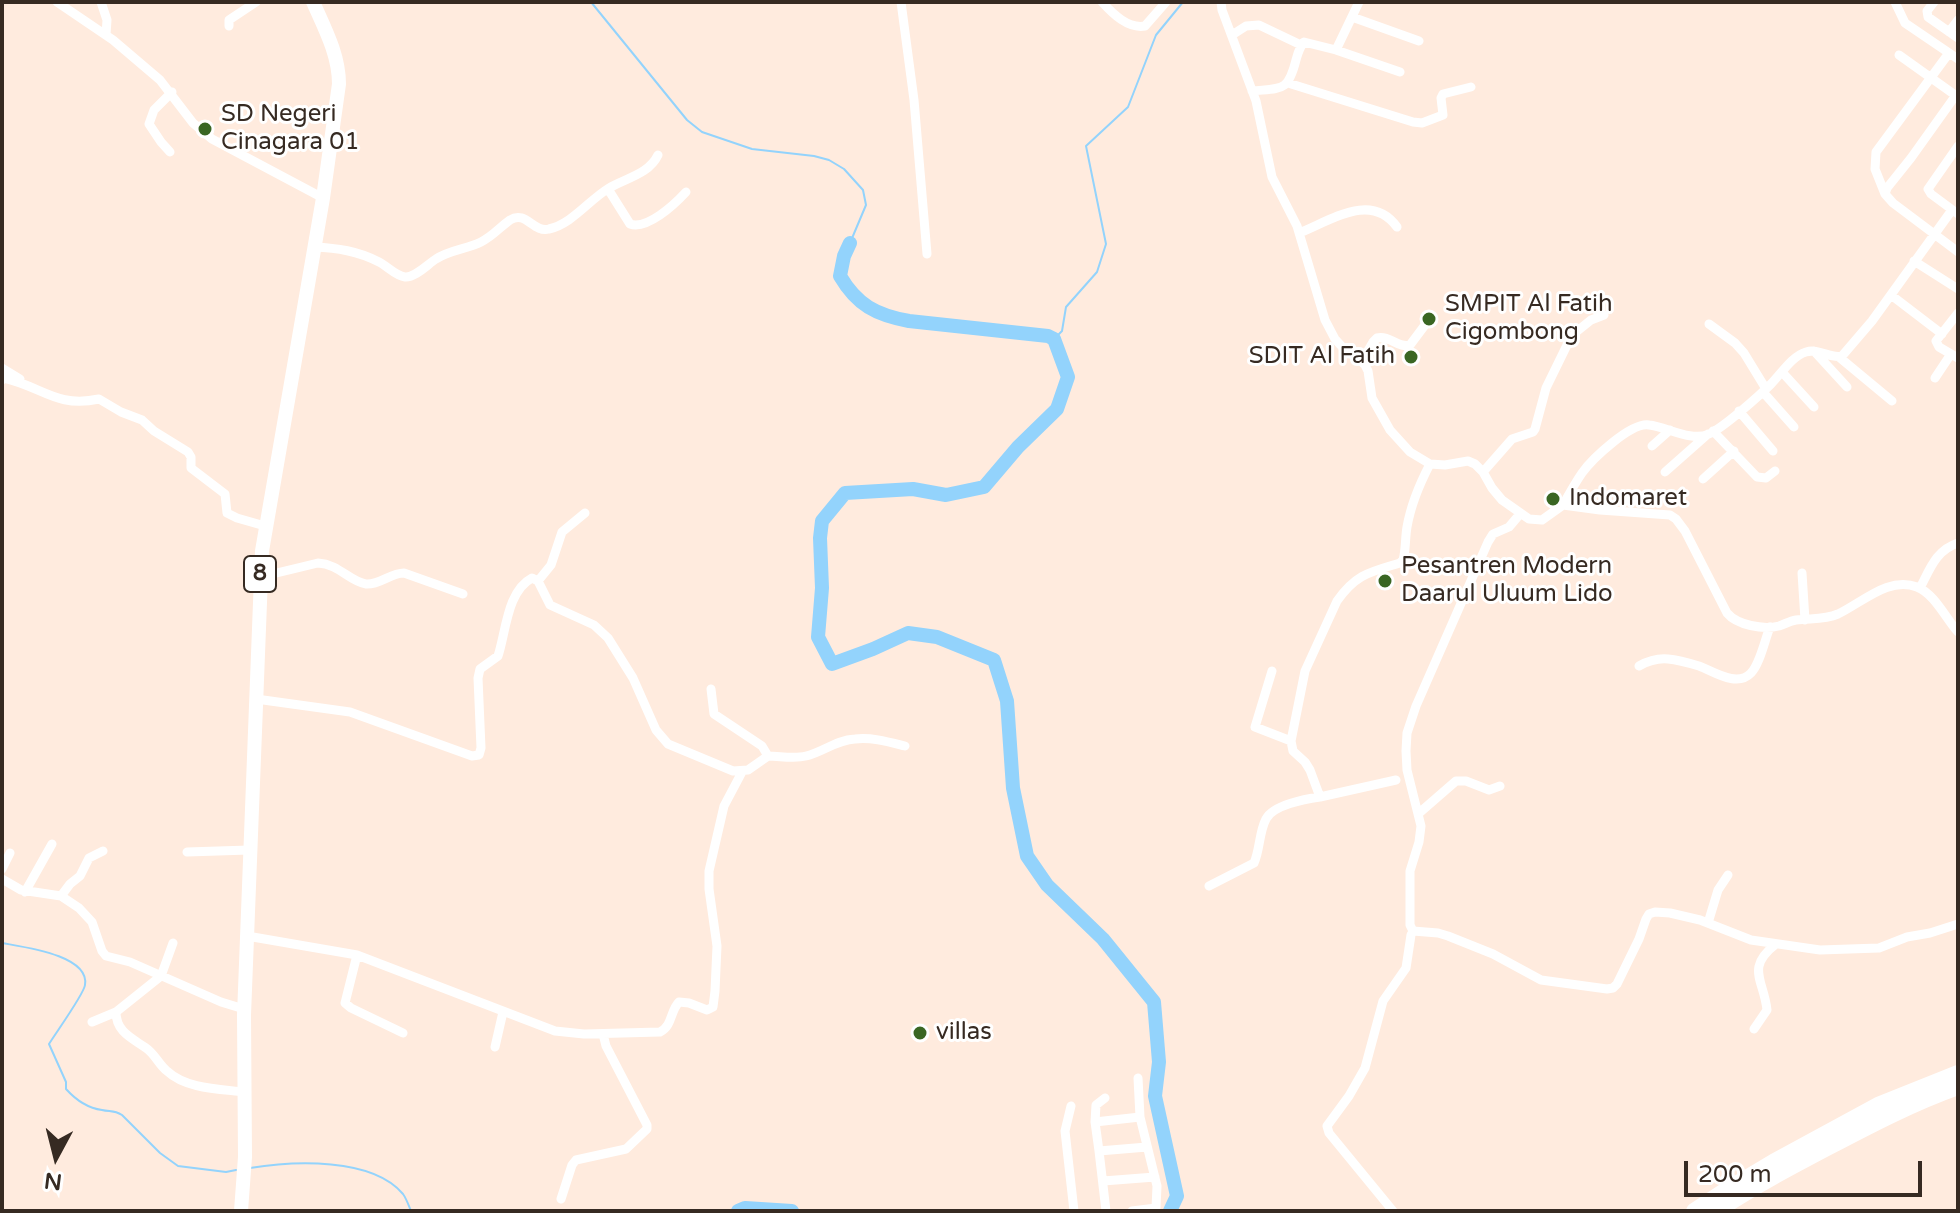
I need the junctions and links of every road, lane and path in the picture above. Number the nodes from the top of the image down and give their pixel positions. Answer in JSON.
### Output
{"nodes":[{"id":1,"x":57,"y":2,"type":"edge"},
{"id":2,"x":101,"y":2,"type":"edge"},
{"id":3,"x":256,"y":2,"type":"edge"},
{"id":4,"x":313,"y":2,"type":"edge"},
{"id":5,"x":901,"y":2,"type":"edge"},
{"id":6,"x":1102,"y":2,"type":"edge"},
{"id":7,"x":1166,"y":2,"type":"edge"},
{"id":8,"x":1221,"y":2,"type":"edge"},
{"id":9,"x":1359,"y":2,"type":"edge"},
{"id":10,"x":1895,"y":2,"type":"edge"},
{"id":11,"x":1934,"y":2,"type":"edge"},
{"id":12,"x":1352,"y":17,"type":"junction"},
{"id":13,"x":1958,"y":20,"type":"edge"},
{"id":14,"x":229,"y":26,"type":"dead end"},
{"id":15,"x":106,"y":35,"type":"junction"},
{"id":16,"x":1232,"y":35,"type":"junction"},
{"id":17,"x":1954,"y":35,"type":"edge"},
{"id":18,"x":1419,"y":41,"type":"dead end"},
{"id":19,"x":1301,"y":45,"type":"junction"},
{"id":20,"x":1336,"y":50,"type":"junction"},
{"id":21,"x":1899,"y":55,"type":"dead end"},
{"id":22,"x":1954,"y":56,"type":"edge"},
{"id":23,"x":1400,"y":72,"type":"dead end"},
{"id":24,"x":1931,"y":78,"type":"junction"},
{"id":25,"x":1288,"y":83,"type":"junction"},
{"id":26,"x":1471,"y":87,"type":"dead end"},
{"id":27,"x":1252,"y":91,"type":"junction"},
{"id":28,"x":172,"y":92,"type":"junction"},
{"id":29,"x":1957,"y":96,"type":"edge"},
{"id":30,"x":1958,"y":146,"type":"edge"},
{"id":31,"x":170,"y":152,"type":"dead end"},
{"id":32,"x":658,"y":155,"type":"dead end"},
{"id":33,"x":608,"y":189,"type":"junction"},
{"id":34,"x":686,"y":192,"type":"dead end"},
{"id":35,"x":1885,"y":194,"type":"junction"},
{"id":36,"x":323,"y":198,"type":"junction"},
{"id":37,"x":1955,"y":212,"type":"edge"},
{"id":38,"x":1397,"y":227,"type":"dead end"},
{"id":39,"x":1299,"y":233,"type":"junction"},
{"id":40,"x":1933,"y":234,"type":"junction"},
{"id":41,"x":314,"y":247,"type":"junction"},
{"id":42,"x":1958,"y":252,"type":"edge"},
{"id":43,"x":927,"y":254,"type":"dead end"},
{"id":44,"x":1914,"y":261,"type":"junction"},
{"id":45,"x":1958,"y":289,"type":"edge"},
{"id":46,"x":1891,"y":295,"type":"junction"},
{"id":47,"x":1958,"y":313,"type":"edge"},
{"id":48,"x":1604,"y":315,"type":"dead end"},
{"id":49,"x":1431,"y":317,"type":"dead end"},
{"id":50,"x":1709,"y":324,"type":"dead end"},
{"id":51,"x":1942,"y":334,"type":"junction"},
{"id":52,"x":1814,"y":351,"type":"junction"},
{"id":53,"x":1954,"y":356,"type":"edge"},
{"id":54,"x":1839,"y":357,"type":"junction"},
{"id":55,"x":1362,"y":361,"type":"junction"},
{"id":56,"x":2,"y":368,"type":"edge"},
{"id":57,"x":1782,"y":372,"type":"junction"},
{"id":58,"x":1935,"y":378,"type":"dead end"},
{"id":59,"x":2,"y":380,"type":"edge"},
{"id":60,"x":26,"y":383,"type":"junction"},
{"id":61,"x":1847,"y":387,"type":"dead end"},
{"id":62,"x":1764,"y":390,"type":"junction"},
{"id":63,"x":1892,"y":401,"type":"dead end"},
{"id":64,"x":1814,"y":407,"type":"dead end"},
{"id":65,"x":1739,"y":411,"type":"junction"},
{"id":66,"x":1794,"y":427,"type":"dead end"},
{"id":67,"x":1670,"y":430,"type":"junction"},
{"id":68,"x":1710,"y":433,"type":"junction"},
{"id":69,"x":1652,"y":446,"type":"dead end"},
{"id":70,"x":1734,"y":451,"type":"junction"},
{"id":71,"x":1773,"y":451,"type":"dead end"},
{"id":72,"x":1430,"y":464,"type":"junction"},
{"id":73,"x":1775,"y":471,"type":"dead end"},
{"id":74,"x":1483,"y":472,"type":"junction"},
{"id":75,"x":1665,"y":472,"type":"dead end"},
{"id":76,"x":1703,"y":479,"type":"dead end"},
{"id":77,"x":1563,"y":505,"type":"junction"},
{"id":78,"x":585,"y":513,"type":"dead end"},
{"id":79,"x":1520,"y":514,"type":"junction"},
{"id":80,"x":265,"y":526,"type":"junction"},
{"id":81,"x":1958,"y":543,"type":"edge"},
{"id":82,"x":1802,"y":573,"type":"dead end"},
{"id":83,"x":260,"y":577,"type":"junction"},
{"id":84,"x":538,"y":581,"type":"junction"},
{"id":85,"x":1920,"y":588,"type":"junction"},
{"id":86,"x":463,"y":594,"type":"dead end"},
{"id":87,"x":1805,"y":620,"type":"junction"},
{"id":88,"x":1770,"y":627,"type":"junction"},
{"id":89,"x":1958,"y":632,"type":"edge"},
{"id":90,"x":1639,"y":666,"type":"dead end"},
{"id":91,"x":1272,"y":671,"type":"dead end"},
{"id":92,"x":711,"y":689,"type":"dead end"},
{"id":93,"x":256,"y":699,"type":"junction"},
{"id":94,"x":1291,"y":741,"type":"junction"},
{"id":95,"x":905,"y":746,"type":"dead end"},
{"id":96,"x":768,"y":756,"type":"junction"},
{"id":97,"x":742,"y":772,"type":"junction"},
{"id":98,"x":1396,"y":780,"type":"dead end"},
{"id":99,"x":1500,"y":786,"type":"dead end"},
{"id":100,"x":1320,"y":797,"type":"junction"},
{"id":101,"x":1418,"y":814,"type":"junction"},
{"id":102,"x":52,"y":844,"type":"dead end"},
{"id":103,"x":249,"y":850,"type":"junction"},
{"id":104,"x":103,"y":851,"type":"dead end"},
{"id":105,"x":187,"y":852,"type":"dead end"},
{"id":106,"x":10,"y":853,"type":"dead end"},
{"id":107,"x":2,"y":869,"type":"edge"},
{"id":108,"x":1728,"y":875,"type":"dead end"},
{"id":109,"x":2,"y":879,"type":"edge"},
{"id":110,"x":1209,"y":886,"type":"dead end"},
{"id":111,"x":25,"y":892,"type":"junction"},
{"id":112,"x":61,"y":896,"type":"junction"},
{"id":113,"x":1708,"y":923,"type":"junction"},
{"id":114,"x":1958,"y":924,"type":"edge"},
{"id":115,"x":1413,"y":931,"type":"junction"},
{"id":116,"x":247,"y":936,"type":"junction"},
{"id":117,"x":173,"y":943,"type":"dead end"},
{"id":118,"x":1776,"y":944,"type":"junction"},
{"id":119,"x":357,"y":955,"type":"junction"},
{"id":120,"x":161,"y":976,"type":"junction"},
{"id":121,"x":244,"y":1009,"type":"junction"},
{"id":122,"x":116,"y":1012,"type":"junction"},
{"id":123,"x":503,"y":1012,"type":"junction"},
{"id":124,"x":92,"y":1022,"type":"dead end"},
{"id":125,"x":1754,"y":1029,"type":"dead end"},
{"id":126,"x":403,"y":1033,"type":"dead end"},
{"id":127,"x":603,"y":1034,"type":"junction"},
{"id":128,"x":495,"y":1047,"type":"dead end"},
{"id":129,"x":1958,"y":1073,"type":"edge"},
{"id":130,"x":1138,"y":1078,"type":"dead end"},
{"id":131,"x":1958,"y":1087,"type":"edge"},
{"id":132,"x":244,"y":1092,"type":"junction"},
{"id":133,"x":1105,"y":1098,"type":"dead end"},
{"id":134,"x":1071,"y":1106,"type":"dead end"},
{"id":135,"x":1140,"y":1117,"type":"junction"},
{"id":136,"x":1095,"y":1122,"type":"junction"},
{"id":137,"x":1147,"y":1147,"type":"junction"},
{"id":138,"x":1099,"y":1151,"type":"junction"},
{"id":139,"x":1155,"y":1177,"type":"junction"},
{"id":140,"x":1103,"y":1181,"type":"junction"},
{"id":141,"x":561,"y":1199,"type":"dead end"},
{"id":142,"x":241,"y":1211,"type":"edge"},
{"id":143,"x":1074,"y":1211,"type":"edge"},
{"id":144,"x":1106,"y":1211,"type":"edge"},
{"id":145,"x":1132,"y":1211,"type":"edge"},
{"id":146,"x":1393,"y":1211,"type":"edge"},
{"id":147,"x":1694,"y":1211,"type":"edge"},
{"id":148,"x":1717,"y":1211,"type":"edge"}],
"edges":[{"from":1,"to":15,"type":"street"},
{"from":2,"to":15,"type":"street"},
{"from":3,"to":14,"type":"street"},
{"from":4,"to":36,"type":"highway","number":"8"},
{"from":5,"to":43,"type":"street"},
{"from":6,"to":7,"type":"street"},
{"from":8,"to":16,"type":"street"},
{"from":9,"to":12,"type":"street"},
{"from":10,"to":22,"type":"street"},
{"from":11,"to":17,"type":"street"},
{"from":12,"to":18,"type":"street"},
{"from":12,"to":20,"type":"street"},
{"from":13,"to":17,"type":"street"},
{"from":15,"to":28,"type":"street"},
{"from":16,"to":19,"type":"street"},
{"from":16,"to":27,"type":"street"},
{"from":19,"to":20,"type":"street"},
{"from":19,"to":25,"type":"street"},
{"from":20,"to":23,"type":"street"},
{"from":21,"to":24,"type":"street"},
{"from":22,"to":24,"type":"street"},
{"from":24,"to":29,"type":"street"},
{"from":24,"to":35,"type":"street"},
{"from":25,"to":26,"type":"street"},
{"from":25,"to":27,"type":"street"},
{"from":27,"to":39,"type":"street"},
{"from":28,"to":31,"type":"street"},
{"from":28,"to":36,"type":"street"},
{"from":29,"to":35,"type":"street"},
{"from":30,"to":37,"type":"street"},
{"from":32,"to":33,"type":"street"},
{"from":33,"to":34,"type":"street"},
{"from":33,"to":41,"type":"street"},
{"from":35,"to":40,"type":"street"},
{"from":36,"to":41,"type":"highway","number":"8"},
{"from":37,"to":40,"type":"street"},
{"from":38,"to":39,"type":"street"},
{"from":39,"to":55,"type":"street"},
{"from":40,"to":42,"type":"street"},
{"from":40,"to":44,"type":"street"},
{"from":41,"to":80,"type":"highway","number":"8"},
{"from":44,"to":45,"type":"street"},
{"from":44,"to":46,"type":"street"},
{"from":46,"to":51,"type":"street"},
{"from":46,"to":54,"type":"street"},
{"from":47,"to":51,"type":"street"},
{"from":48,"to":74,"type":"street"},
{"from":49,"to":55,"type":"street"},
{"from":50,"to":62,"type":"street"},
{"from":51,"to":53,"type":"street"},
{"from":52,"to":54,"type":"street"},
{"from":52,"to":57,"type":"street"},
{"from":52,"to":61,"type":"street"},
{"from":53,"to":58,"type":"street"},
{"from":54,"to":63,"type":"street"},
{"from":55,"to":72,"type":"street"},
{"from":56,"to":60,"type":"street"},
{"from":57,"to":62,"type":"street"},
{"from":57,"to":64,"type":"street"},
{"from":59,"to":60,"type":"street"},
{"from":60,"to":80,"type":"street"},
{"from":62,"to":65,"type":"street"},
{"from":62,"to":66,"type":"street"},
{"from":65,"to":68,"type":"street"},
{"from":65,"to":71,"type":"street"},
{"from":67,"to":68,"type":"street"},
{"from":67,"to":69,"type":"street"},
{"from":67,"to":77,"type":"street"},
{"from":68,"to":70,"type":"street"},
{"from":68,"to":75,"type":"street"},
{"from":70,"to":73,"type":"street"},
{"from":70,"to":76,"type":"street"},
{"from":72,"to":74,"type":"street"},
{"from":72,"to":94,"type":"street"},
{"from":74,"to":79,"type":"street"},
{"from":77,"to":79,"type":"street"},
{"from":77,"to":88,"type":"street"},
{"from":78,"to":84,"type":"street"},
{"from":79,"to":101,"type":"street"},
{"from":80,"to":83,"type":"highway","number":"8"},
{"from":81,"to":85,"type":"street"},
{"from":82,"to":87,"type":"street"},
{"from":83,"to":86,"type":"street"},
{"from":83,"to":93,"type":"highway","number":"8"},
{"from":84,"to":93,"type":"street"},
{"from":84,"to":97,"type":"street"},
{"from":85,"to":87,"type":"street"},
{"from":85,"to":89,"type":"street"},
{"from":87,"to":88,"type":"street"},
{"from":88,"to":90,"type":"street"},
{"from":91,"to":94,"type":"street"},
{"from":92,"to":96,"type":"street"},
{"from":93,"to":103,"type":"highway","number":"8"},
{"from":94,"to":100,"type":"street"},
{"from":95,"to":96,"type":"street"},
{"from":96,"to":97,"type":"street"},
{"from":97,"to":127,"type":"street"},
{"from":98,"to":100,"type":"street"},
{"from":99,"to":101,"type":"street"},
{"from":100,"to":110,"type":"street"},
{"from":101,"to":115,"type":"street"},
{"from":102,"to":111,"type":"street"},
{"from":103,"to":105,"type":"street"},
{"from":103,"to":116,"type":"highway","number":"8"},
{"from":104,"to":112,"type":"street"},
{"from":106,"to":107,"type":"street"},
{"from":108,"to":113,"type":"street"},
{"from":109,"to":111,"type":"street"},
{"from":111,"to":112,"type":"street"},
{"from":112,"to":120,"type":"street"},
{"from":113,"to":115,"type":"street"},
{"from":113,"to":118,"type":"street"},
{"from":114,"to":118,"type":"street"},
{"from":115,"to":146,"type":"street"},
{"from":116,"to":119,"type":"street"},
{"from":116,"to":121,"type":"highway","number":"8"},
{"from":117,"to":120,"type":"street"},
{"from":118,"to":125,"type":"street"},
{"from":119,"to":123,"type":"street"},
{"from":119,"to":126,"type":"street"},
{"from":120,"to":121,"type":"street"},
{"from":120,"to":122,"type":"street"},
{"from":121,"to":132,"type":"highway","number":"8"},
{"from":122,"to":124,"type":"street"},
{"from":122,"to":132,"type":"street"},
{"from":123,"to":127,"type":"street"},
{"from":123,"to":128,"type":"street"},
{"from":127,"to":141,"type":"street"},
{"from":129,"to":147,"type":"highway"},
{"from":130,"to":135,"type":"street"},
{"from":131,"to":148,"type":"highway"},
{"from":132,"to":142,"type":"highway","number":"8"},
{"from":133,"to":136,"type":"street"},
{"from":134,"to":143,"type":"street"},
{"from":135,"to":136,"type":"street"},
{"from":135,"to":137,"type":"street"},
{"from":136,"to":138,"type":"street"},
{"from":137,"to":138,"type":"street"},
{"from":137,"to":139,"type":"street"},
{"from":138,"to":140,"type":"street"},
{"from":139,"to":140,"type":"street"},
{"from":139,"to":145,"type":"street"},
{"from":140,"to":144,"type":"street"}]}
